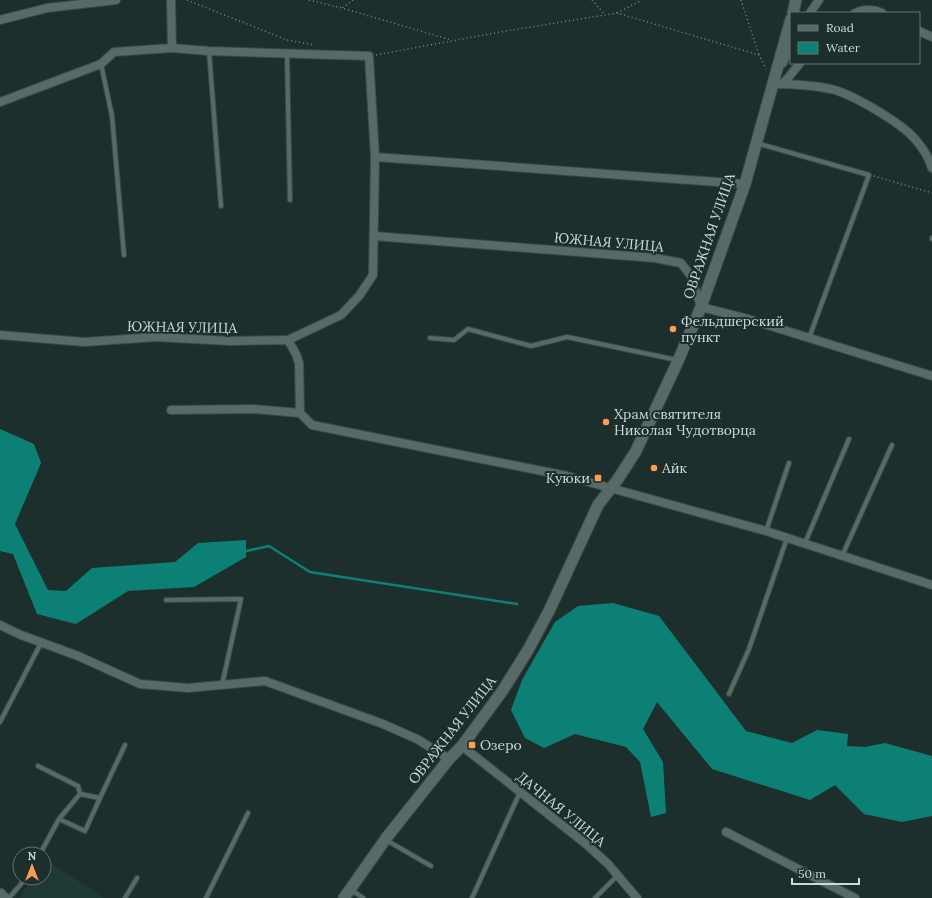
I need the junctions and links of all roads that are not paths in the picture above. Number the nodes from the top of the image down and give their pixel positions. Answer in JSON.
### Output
{"nodes":[{"id":1,"x":116,"y":0,"type":"edge"},
{"id":2,"x":171,"y":0,"type":"edge"},
{"id":3,"x":796,"y":0,"type":"edge"},
{"id":4,"x":819,"y":0,"type":"edge"},
{"id":5,"x":793,"y":12,"type":"edge"},
{"id":6,"x":811,"y":12,"type":"edge"},
{"id":7,"x":857,"y":12,"type":"edge"},
{"id":8,"x":880,"y":12,"type":"edge"},
{"id":9,"x":0,"y":20,"type":"edge"},
{"id":10,"x":790,"y":24,"type":"edge"},
{"id":11,"x":920,"y":31,"type":"edge"},
{"id":12,"x":932,"y":37,"type":"edge"},
{"id":13,"x":172,"y":48,"type":"junction"},
{"id":14,"x":790,"y":48,"type":"edge"},
{"id":15,"x":209,"y":51,"type":"junction"},
{"id":16,"x":287,"y":54,"type":"junction"},
{"id":17,"x":101,"y":64,"type":"junction"},
{"id":18,"x":799,"y":64,"type":"edge"},
{"id":19,"x":777,"y":84,"type":"junction"},
{"id":20,"x":0,"y":102,"type":"edge"},
{"id":21,"x":756,"y":143,"type":"junction"},
{"id":22,"x":375,"y":156,"type":"junction"},
{"id":23,"x":932,"y":168,"type":"edge"},
{"id":24,"x":745,"y":184,"type":"junction"},
{"id":25,"x":290,"y":200,"type":"dead end"},
{"id":26,"x":220,"y":206,"type":"dead end"},
{"id":27,"x":374,"y":236,"type":"junction"},
{"id":28,"x":124,"y":255,"type":"dead end"},
{"id":29,"x":701,"y":307,"type":"junction"},
{"id":30,"x":0,"y":335,"type":"edge"},
{"id":31,"x":430,"y":338,"type":"dead end"},
{"id":32,"x":809,"y":338,"type":"junction"},
{"id":33,"x":288,"y":340,"type":"junction"},
{"id":34,"x":678,"y":361,"type":"junction"},
{"id":35,"x":932,"y":376,"type":"edge"},
{"id":36,"x":171,"y":410,"type":"dead end"},
{"id":37,"x":300,"y":413,"type":"junction"},
{"id":38,"x":849,"y":439,"type":"dead end"},
{"id":39,"x":892,"y":445,"type":"dead end"},
{"id":40,"x":789,"y":463,"type":"dead end"},
{"id":41,"x":611,"y":488,"type":"junction"},
{"id":42,"x":766,"y":531,"type":"junction"},
{"id":43,"x":787,"y":538,"type":"junction"},
{"id":44,"x":805,"y":544,"type":"junction"},
{"id":45,"x":842,"y":556,"type":"junction"},
{"id":46,"x":932,"y":585,"type":"edge"},
{"id":47,"x":166,"y":600,"type":"dead end"},
{"id":48,"x":0,"y":624,"type":"edge"},
{"id":49,"x":40,"y":643,"type":"junction"},
{"id":50,"x":222,"y":685,"type":"junction"},
{"id":51,"x":729,"y":694,"type":"dead end"},
{"id":52,"x":0,"y":722,"type":"edge"},
{"id":53,"x":125,"y":746,"type":"dead end"},
{"id":54,"x":462,"y":746,"type":"junction"},
{"id":55,"x":449,"y":759,"type":"junction"},
{"id":56,"x":38,"y":766,"type":"dead end"},
{"id":57,"x":520,"y":792,"type":"junction"},
{"id":58,"x":80,"y":794,"type":"junction"},
{"id":59,"x":100,"y":798,"type":"junction"},
{"id":60,"x":248,"y":814,"type":"dead end"},
{"id":61,"x":59,"y":819,"type":"junction"},
{"id":62,"x":726,"y":832,"type":"dead end"},
{"id":63,"x":385,"y":840,"type":"junction"},
{"id":64,"x":44,"y":846,"type":"edge"},
{"id":65,"x":431,"y":866,"type":"dead end"},
{"id":66,"x":618,"y":876,"type":"junction"},
{"id":67,"x":137,"y":878,"type":"dead end"},
{"id":68,"x":19,"y":886,"type":"edge"},
{"id":69,"x":0,"y":894,"type":"edge"},
{"id":70,"x":347,"y":894,"type":"edge"},
{"id":71,"x":4,"y":898,"type":"edge"},
{"id":72,"x":9,"y":898,"type":"edge"},
{"id":73,"x":125,"y":898,"type":"edge"},
{"id":74,"x":206,"y":898,"type":"edge"},
{"id":75,"x":363,"y":898,"type":"edge"},
{"id":76,"x":472,"y":898,"type":"edge"},
{"id":77,"x":595,"y":898,"type":"edge"},
{"id":78,"x":637,"y":898,"type":"edge"},
{"id":79,"x":855,"y":898,"type":"edge"}],
"edges":[{"from":1,"to":9,"type":"street"},
{"from":2,"to":13,"type":"street"},
{"from":3,"to":5,"type":"street"},
{"from":4,"to":6,"type":"street"},
{"from":7,"to":8,"type":"street"},
{"from":10,"to":19,"type":"street","name":"ОВРАЖНАЯ УЛИЦА"},
{"from":11,"to":12,"type":"street"},
{"from":13,"to":15,"type":"street"},
{"from":13,"to":17,"type":"street"},
{"from":14,"to":19,"type":"street"},
{"from":15,"to":16,"type":"street"},
{"from":15,"to":26,"type":"lane"},
{"from":16,"to":22,"type":"street"},
{"from":16,"to":25,"type":"lane"},
{"from":17,"to":20,"type":"street"},
{"from":17,"to":28,"type":"lane"},
{"from":18,"to":19,"type":"street"},
{"from":19,"to":21,"type":"street","name":"ОВРАЖНАЯ УЛИЦА"},
{"from":19,"to":23,"type":"street"},
{"from":21,"to":24,"type":"street","name":"ОВРАЖНАЯ УЛИЦА"},
{"from":21,"to":32,"type":"lane"},
{"from":22,"to":24,"type":"street"},
{"from":22,"to":27,"type":"street"},
{"from":24,"to":29,"type":"street","name":"ОВРАЖНАЯ УЛИЦА"},
{"from":27,"to":29,"type":"street","name":"ЮЖНАЯ УЛИЦА"},
{"from":27,"to":33,"type":"street"},
{"from":29,"to":32,"type":"street"},
{"from":29,"to":34,"type":"street","name":"ОВРАЖНАЯ УЛИЦА"},
{"from":30,"to":33,"type":"street","name":"ЮЖНАЯ УЛИЦА"},
{"from":31,"to":34,"type":"lane"},
{"from":32,"to":35,"type":"street"},
{"from":33,"to":37,"type":"street"},
{"from":34,"to":41,"type":"street","name":"ОВРАЖНАЯ УЛИЦА"},
{"from":36,"to":37,"type":"street"},
{"from":37,"to":41,"type":"street"},
{"from":38,"to":44,"type":"lane"},
{"from":39,"to":45,"type":"lane"},
{"from":40,"to":42,"type":"lane"},
{"from":41,"to":42,"type":"street"},
{"from":41,"to":54,"type":"street","name":"ОВРАЖНАЯ УЛИЦА"},
{"from":42,"to":43,"type":"street"},
{"from":43,"to":44,"type":"street"},
{"from":43,"to":51,"type":"lane"},
{"from":44,"to":45,"type":"street"},
{"from":45,"to":46,"type":"street"},
{"from":47,"to":50,"type":"lane"},
{"from":48,"to":49,"type":"street"},
{"from":49,"to":50,"type":"street"},
{"from":49,"to":52,"type":"lane"},
{"from":50,"to":55,"type":"street"},
{"from":53,"to":59,"type":"lane"},
{"from":54,"to":55,"type":"street","name":"ОВРАЖНАЯ УЛИЦА"},
{"from":54,"to":57,"type":"street","name":"ДАЧНАЯ УЛИЦА"},
{"from":55,"to":63,"type":"street","name":"ОВРАЖНАЯ УЛИЦА"},
{"from":56,"to":58,"type":"lane"},
{"from":57,"to":66,"type":"street","name":"ДАЧНАЯ УЛИЦА"},
{"from":57,"to":76,"type":"lane"},
{"from":58,"to":59,"type":"lane"},
{"from":58,"to":61,"type":"lane"},
{"from":59,"to":61,"type":"lane"},
{"from":60,"to":74,"type":"lane"},
{"from":61,"to":64,"type":"lane"},
{"from":62,"to":79,"type":"street"},
{"from":63,"to":65,"type":"lane"},
{"from":63,"to":70,"type":"street","name":"ОВРАЖНАЯ УЛИЦА"},
{"from":66,"to":77,"type":"lane"},
{"from":66,"to":78,"type":"street","name":"ДАЧНАЯ УЛИЦА"},
{"from":67,"to":73,"type":"lane"},
{"from":68,"to":72,"type":"lane"},
{"from":69,"to":71,"type":"street"},
{"from":70,"to":75,"type":"lane"}]}
